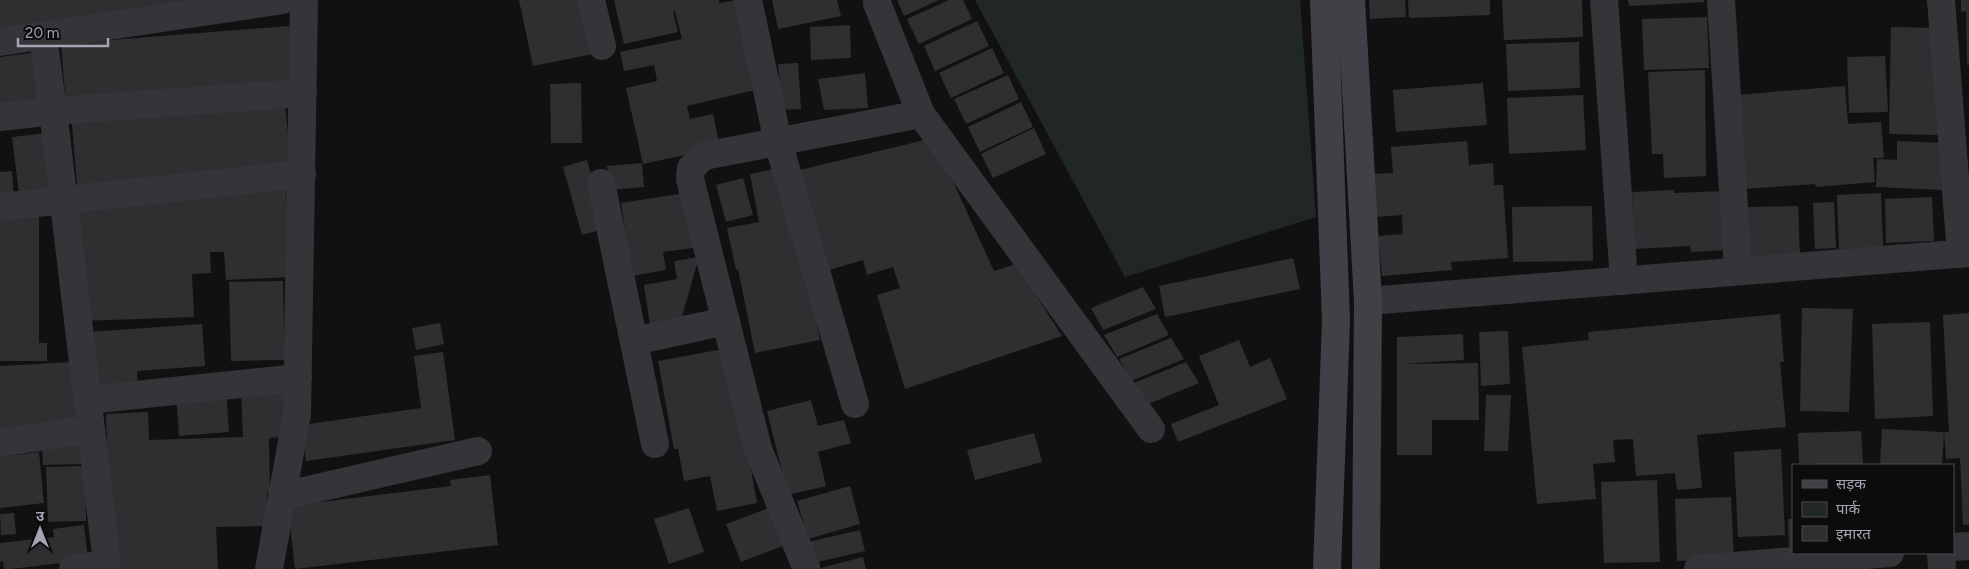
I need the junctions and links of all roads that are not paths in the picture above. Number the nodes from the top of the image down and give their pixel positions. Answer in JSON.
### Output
{"nodes":[{"id":1,"x":283,"y":0,"type":"edge"},
{"id":2,"x":304,"y":0,"type":"edge"},
{"id":3,"x":591,"y":0,"type":"edge"},
{"id":4,"x":748,"y":0,"type":"edge"},
{"id":5,"x":1324,"y":0,"type":"edge"},
{"id":6,"x":1351,"y":0,"type":"edge"},
{"id":7,"x":1604,"y":0,"type":"edge"},
{"id":8,"x":1722,"y":0,"type":"edge"},
{"id":9,"x":1941,"y":0,"type":"edge"},
{"id":10,"x":877,"y":3,"type":"dead end"},
{"id":11,"x":43,"y":35,"type":"junction"},
{"id":12,"x":0,"y":42,"type":"edge"},
{"id":13,"x":602,"y":46,"type":"dead end"},
{"id":14,"x":302,"y":93,"type":"junction"},
{"id":15,"x":53,"y":111,"type":"junction"},
{"id":16,"x":921,"y":114,"type":"junction"},
{"id":17,"x":0,"y":117,"type":"edge"},
{"id":18,"x":778,"y":142,"type":"junction"},
{"id":19,"x":302,"y":174,"type":"junction"},
{"id":20,"x":601,"y":183,"type":"dead end"},
{"id":21,"x":64,"y":200,"type":"junction"},
{"id":22,"x":0,"y":206,"type":"edge"},
{"id":23,"x":1965,"y":253,"type":"edge"},
{"id":24,"x":1738,"y":270,"type":"junction"},
{"id":25,"x":1624,"y":281,"type":"junction"},
{"id":26,"x":1368,"y":301,"type":"junction"},
{"id":27,"x":726,"y":322,"type":"junction"},
{"id":28,"x":634,"y":341,"type":"junction"},
{"id":29,"x":298,"y":378,"type":"junction"},
{"id":30,"x":88,"y":400,"type":"junction"},
{"id":31,"x":855,"y":404,"type":"dead end"},
{"id":32,"x":1151,"y":428,"type":"dead end"},
{"id":33,"x":91,"y":429,"type":"junction"},
{"id":34,"x":0,"y":443,"type":"edge"},
{"id":35,"x":655,"y":444,"type":"dead end"},
{"id":36,"x":478,"y":451,"type":"dead end"},
{"id":37,"x":283,"y":496,"type":"junction"},
{"id":38,"x":1969,"y":546,"type":"edge"},
{"id":39,"x":1954,"y":547,"type":"edge"},
{"id":40,"x":1879,"y":554,"type":"edge"},
{"id":41,"x":1942,"y":554,"type":"edge"},
{"id":42,"x":806,"y":567,"type":"dead end"},
{"id":43,"x":73,"y":569,"type":"edge"},
{"id":44,"x":270,"y":569,"type":"edge"},
{"id":45,"x":1327,"y":569,"type":"edge"},
{"id":46,"x":1366,"y":569,"type":"edge"},
{"id":47,"x":1708,"y":569,"type":"edge"},
{"id":48,"x":1942,"y":569,"type":"edge"}],
"edges":[{"from":1,"to":11,"type":"street"},
{"from":2,"to":14,"type":"street"},
{"from":3,"to":13,"type":"street"},
{"from":4,"to":18,"type":"street"},
{"from":5,"to":45,"type":"street"},
{"from":6,"to":26,"type":"street"},
{"from":7,"to":25,"type":"street"},
{"from":8,"to":24,"type":"street"},
{"from":9,"to":23,"type":"street"},
{"from":10,"to":16,"type":"street"},
{"from":11,"to":12,"type":"street"},
{"from":11,"to":15,"type":"street"},
{"from":14,"to":15,"type":"street"},
{"from":14,"to":19,"type":"street"},
{"from":15,"to":17,"type":"street"},
{"from":15,"to":21,"type":"street"},
{"from":16,"to":18,"type":"street"},
{"from":16,"to":32,"type":"street"},
{"from":18,"to":27,"type":"street"},
{"from":18,"to":31,"type":"street"},
{"from":19,"to":21,"type":"street"},
{"from":19,"to":29,"type":"street"},
{"from":20,"to":28,"type":"street"},
{"from":21,"to":22,"type":"street"},
{"from":21,"to":30,"type":"street"},
{"from":23,"to":24,"type":"street"},
{"from":24,"to":25,"type":"street"},
{"from":25,"to":26,"type":"street"},
{"from":26,"to":46,"type":"street"},
{"from":27,"to":28,"type":"street"},
{"from":27,"to":42,"type":"street"},
{"from":28,"to":35,"type":"street"},
{"from":29,"to":30,"type":"street"},
{"from":29,"to":37,"type":"street"},
{"from":30,"to":33,"type":"street"},
{"from":33,"to":34,"type":"street"},
{"from":33,"to":43,"type":"street"},
{"from":36,"to":37,"type":"street"},
{"from":37,"to":44,"type":"street"},
{"from":38,"to":39,"type":"street"},
{"from":40,"to":47,"type":"street"},
{"from":41,"to":48,"type":"street"}]}
